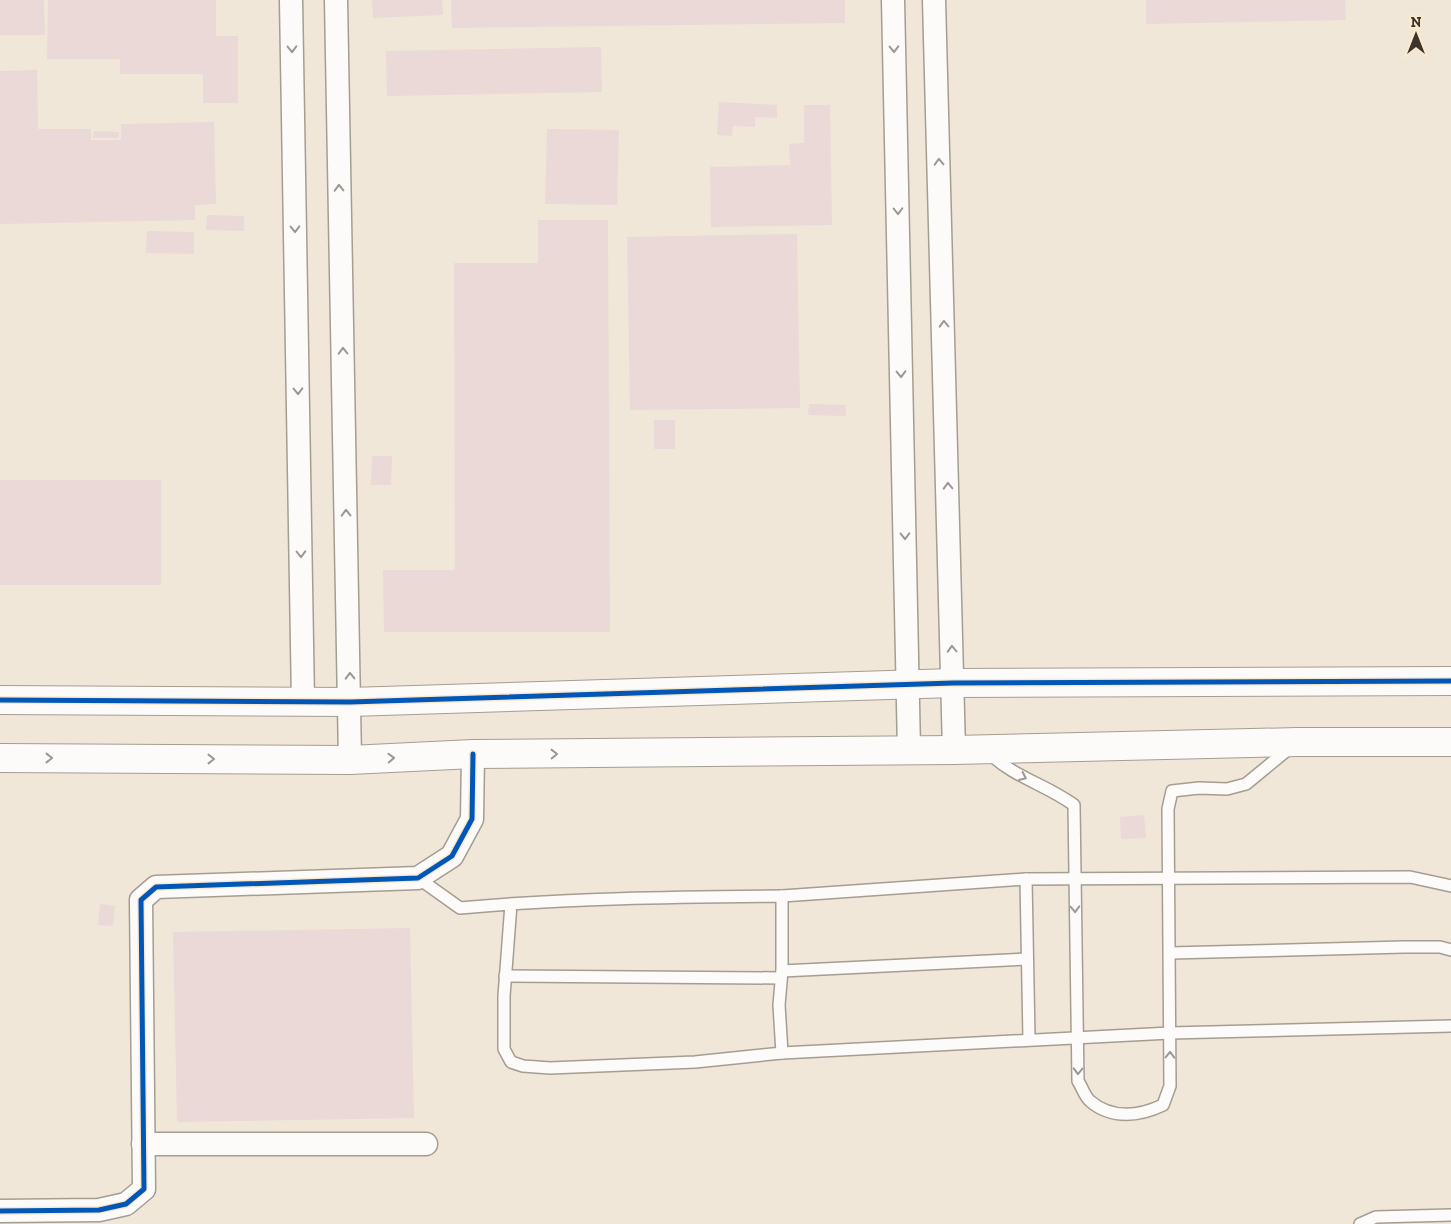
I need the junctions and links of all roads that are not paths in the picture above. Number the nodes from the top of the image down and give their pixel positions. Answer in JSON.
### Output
{"nodes":[{"id":1,"x":291,"y":0,"type":"edge"},
{"id":2,"x":336,"y":0,"type":"edge"},
{"id":3,"x":893,"y":0,"type":"edge"},
{"id":4,"x":934,"y":0,"type":"edge"},
{"id":5,"x":1451,"y":682,"type":"edge"},
{"id":6,"x":953,"y":683,"type":"junction"},
{"id":7,"x":908,"y":684,"type":"junction"},
{"id":8,"x":0,"y":700,"type":"edge"},
{"id":9,"x":303,"y":702,"type":"junction"},
{"id":10,"x":350,"y":702,"type":"junction"},
{"id":11,"x":1297,"y":742,"type":"junction"},
{"id":12,"x":1451,"y":742,"type":"edge"},
{"id":13,"x":984,"y":749,"type":"junction"},
{"id":14,"x":909,"y":750,"type":"junction"},
{"id":15,"x":954,"y":750,"type":"junction"},
{"id":16,"x":473,"y":754,"type":"junction"},
{"id":17,"x":0,"y":758,"type":"edge"},
{"id":18,"x":350,"y":760,"type":"junction"},
{"id":19,"x":418,"y":878,"type":"junction"},
{"id":20,"x":1026,"y":879,"type":"junction"},
{"id":21,"x":1074,"y":879,"type":"junction"},
{"id":22,"x":1168,"y":879,"type":"junction"},
{"id":23,"x":1451,"y":886,"type":"edge"},
{"id":24,"x":782,"y":896,"type":"junction"},
{"id":25,"x":511,"y":904,"type":"junction"},
{"id":26,"x":1451,"y":950,"type":"edge"},
{"id":27,"x":1170,"y":953,"type":"junction"},
{"id":28,"x":1027,"y":959,"type":"junction"},
{"id":29,"x":781,"y":974,"type":"junction"},
{"id":30,"x":505,"y":976,"type":"junction"},
{"id":31,"x":1451,"y":1026,"type":"edge"},
{"id":32,"x":1170,"y":1033,"type":"junction"},
{"id":33,"x":1079,"y":1038,"type":"junction"},
{"id":34,"x":1029,"y":1039,"type":"junction"},
{"id":35,"x":782,"y":1053,"type":"junction"},
{"id":36,"x":143,"y":1144,"type":"junction"},
{"id":37,"x":426,"y":1144,"type":"dead end"},
{"id":38,"x":0,"y":1211,"type":"edge"},
{"id":39,"x":1446,"y":1218,"type":"edge"},
{"id":40,"x":1360,"y":1224,"type":"edge"}],
"edges":[{"from":1,"to":9,"type":"street","one_way":true},
{"from":10,"to":2,"type":"street","one_way":true},
{"from":3,"to":7,"type":"street","one_way":true},
{"from":6,"to":4,"type":"street","one_way":true},
{"from":5,"to":6,"type":"street"},
{"from":6,"to":7,"type":"street"},
{"from":6,"to":15,"type":"street"},
{"from":7,"to":10,"type":"street"},
{"from":7,"to":14,"type":"street"},
{"from":8,"to":9,"type":"street"},
{"from":9,"to":10,"type":"street"},
{"from":10,"to":18,"type":"street"},
{"from":11,"to":12,"type":"street"},
{"from":11,"to":13,"type":"street"},
{"from":11,"to":22,"type":"lane"},
{"from":13,"to":15,"type":"street"},
{"from":13,"to":21,"type":"lane","one_way":true},
{"from":14,"to":15,"type":"street"},
{"from":16,"to":14,"type":"street","one_way":true},
{"from":18,"to":16,"type":"street","one_way":true},
{"from":16,"to":19,"type":"street"},
{"from":17,"to":18,"type":"street","one_way":true},
{"from":19,"to":25,"type":"lane"},
{"from":19,"to":36,"type":"street"},
{"from":20,"to":21,"type":"lane"},
{"from":20,"to":24,"type":"lane"},
{"from":20,"to":28,"type":"lane"},
{"from":21,"to":22,"type":"lane"},
{"from":21,"to":33,"type":"lane","one_way":true},
{"from":22,"to":23,"type":"lane"},
{"from":22,"to":27,"type":"lane"},
{"from":24,"to":25,"type":"lane"},
{"from":24,"to":29,"type":"lane"},
{"from":25,"to":30,"type":"lane"},
{"from":26,"to":27,"type":"lane"},
{"from":27,"to":32,"type":"lane"},
{"from":28,"to":29,"type":"lane"},
{"from":28,"to":34,"type":"lane"},
{"from":29,"to":30,"type":"lane"},
{"from":29,"to":35,"type":"lane"},
{"from":30,"to":35,"type":"lane"},
{"from":31,"to":32,"type":"lane"},
{"from":32,"to":33,"type":"lane"},
{"from":33,"to":32,"type":"lane","one_way":true},
{"from":33,"to":34,"type":"lane"},
{"from":34,"to":35,"type":"lane"},
{"from":36,"to":37,"type":"street"},
{"from":36,"to":38,"type":"street"},
{"from":39,"to":40,"type":"lane"}]}
